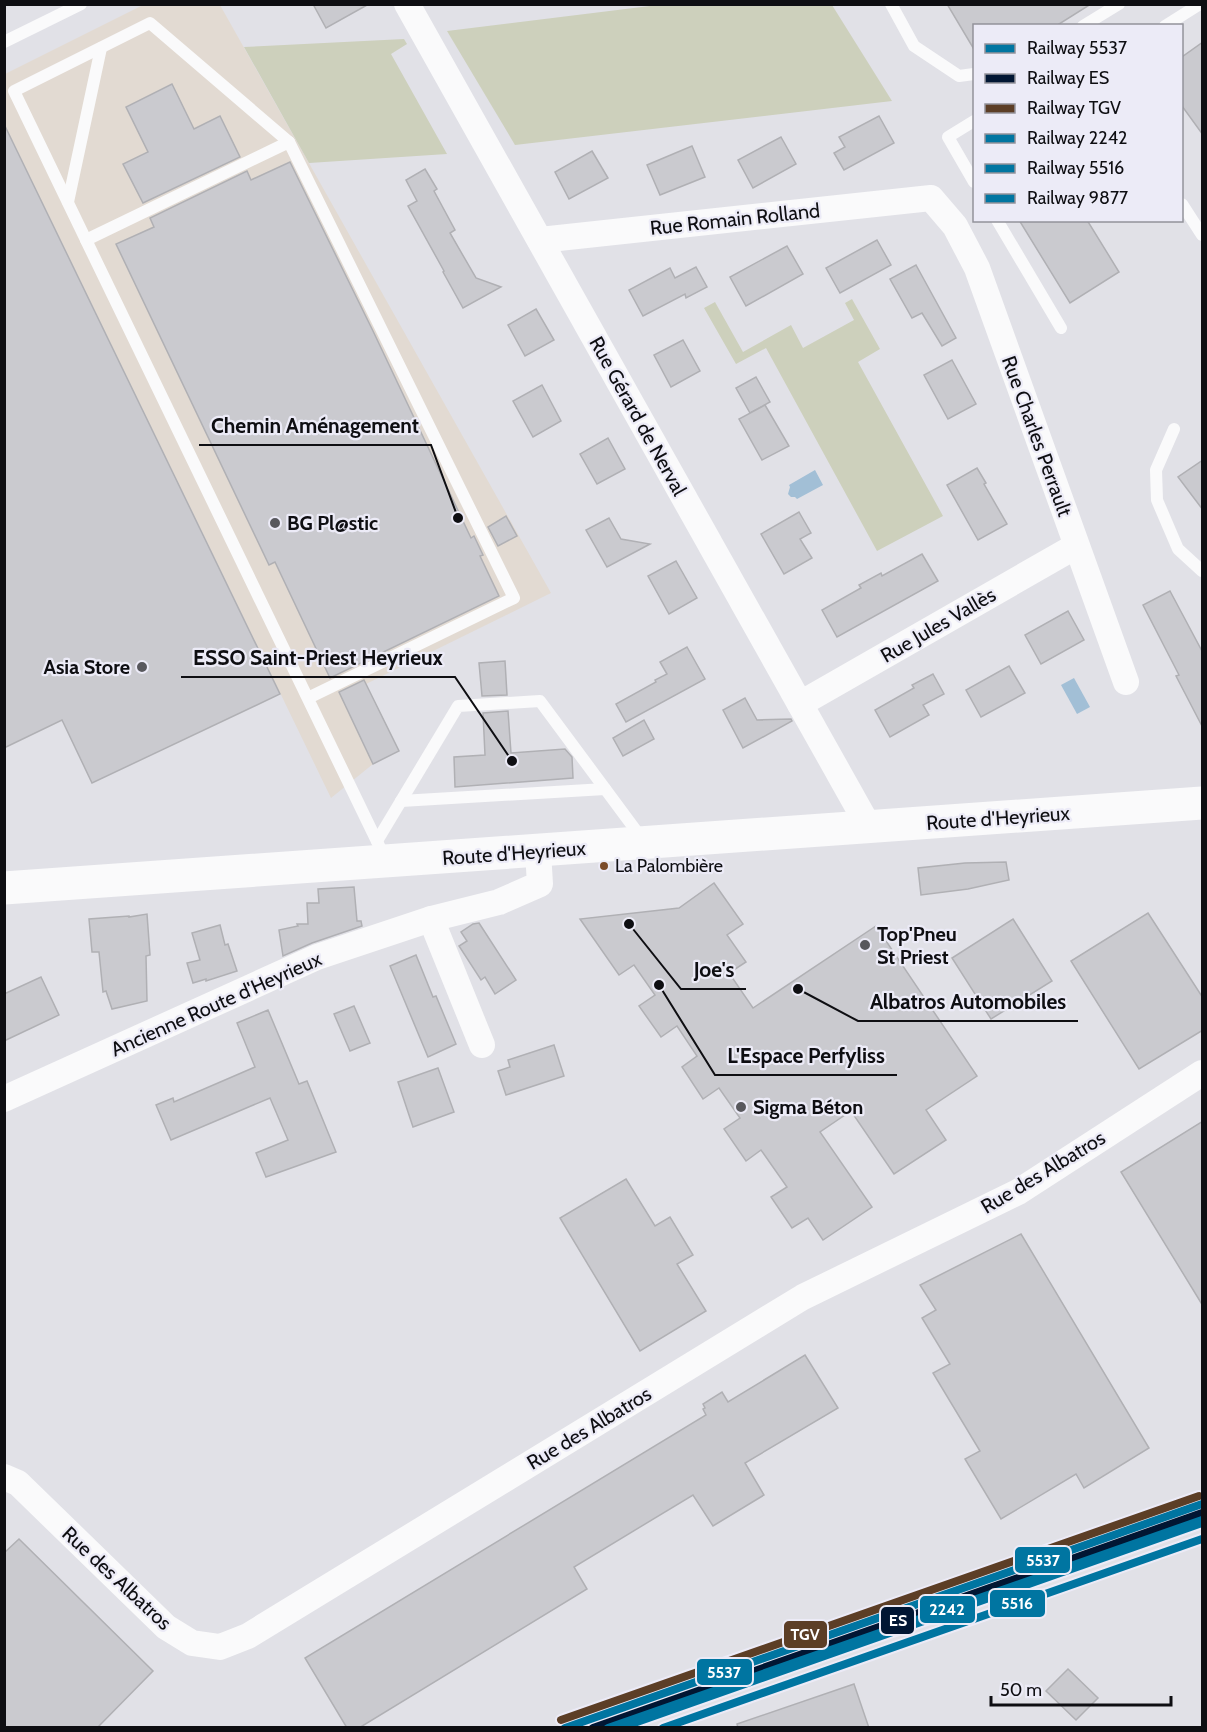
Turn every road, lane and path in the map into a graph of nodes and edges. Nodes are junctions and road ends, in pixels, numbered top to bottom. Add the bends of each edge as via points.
1 (81, 4) edge
2 (891, 4) edge
3 (1119, 4) edge
4 (1200, 4) edge
5 (411, 6) edge
6 (1086, 24) edge
7 (1168, 24) edge
8 (4, 42) edge
9 (101, 48) junction
10 (973, 74) edge
11 (973, 122) edge
12 (289, 142) junction
13 (973, 179) edge
14 (932, 198) joint
15 (68, 202) junction
16 (1183, 205) edge
17 (999, 222) edge
18 (1203, 235) edge
19 (86, 240) junction
20 (540, 240) junction
21 (1061, 328) dead end
22 (1174, 429) dead end
23 (1076, 546) junction
24 (1203, 571) edge
25 (1125, 682) dead end
26 (308, 698) junction
27 (800, 704) junction
28 (605, 789) junction
29 (401, 801) junction
30 (1203, 803) edge
31 (868, 827) junction
32 (646, 844) junction
33 (382, 851) junction
34 (538, 852) junction
35 (4, 888) edge
36 (431, 919) junction
37 (482, 1045) dead end
38 (1203, 1073) edge
39 (4, 1099) edge
40 (4, 1477) edge

1 - 8 lane
2 - 10 lane via 914,46 959,76
3 - 6 lane
4 - 7 lane
5 - 20 street, Rue Gérard de Nerval
9 - 12 lane via 150,23
9 - 15 lane
9 - 15 lane via 14,91
11 - 13 lane via 948,137
12 - 19 lane
12 - 26 lane via 514,598
14 - 20 street, Rue Romain Rolland
14 - 23 street, Rue Charles Perrault via 955,226 977,268
15 - 19 lane
16 - 18 lane
17 - 21 lane
19 - 26 lane
20 - 27 street, Rue Gérard de Nerval
22 - 24 lane via 1156,470 1157,500 1178,549
23 - 25 street, Rue Charles Perrault
23 - 27 street, Rue Jules Vallès
26 - 33 lane
27 - 31 street, Rue Gérard de Nerval
28 - 29 lane
28 - 29 lane via 540,701 458,706
28 - 32 lane
29 - 33 lane
30 - 31 main road, Route d'Heyrieux
31 - 32 main road, Route d'Heyrieux
32 - 34 main road, Route d'Heyrieux
33 - 34 main road, Route d'Heyrieux
33 - 35 main road, Route d'Heyrieux
34 - 36 street, Ancienne Route d'Heyrieux via 540,884 499,902
36 - 37 street
36 - 39 street, Ancienne Route d'Heyrieux via 318,957
38 - 40 street, Rue des Albatros via 1018,1192 803,1297 248,1636 220,1647 192,1643 166,1627 18,1483

